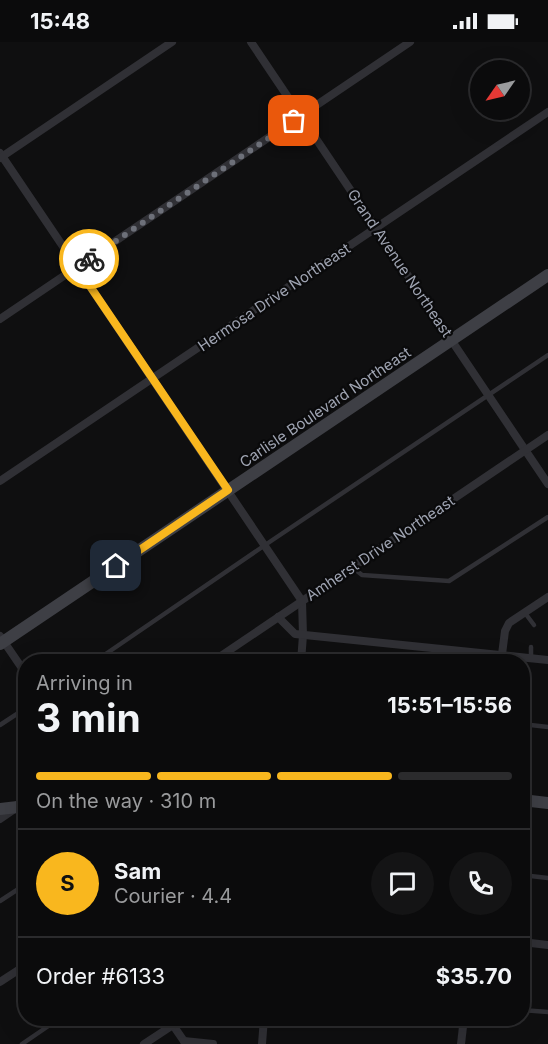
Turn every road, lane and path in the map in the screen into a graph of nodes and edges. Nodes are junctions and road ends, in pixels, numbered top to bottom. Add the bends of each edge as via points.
1 (172, 42) edge
2 (251, 42) edge
3 (410, 42) edge
4 (548, 112) edge
5 (301, 116) junction
6 (1, 156) edge
7 (376, 228) junction
8 (77, 267) junction
9 (548, 275) edge
10 (0, 319) edge
11 (452, 340) junction
12 (548, 356) edge
13 (152, 380) junction
14 (489, 395) junction
15 (548, 435) edge
16 (525, 451) junction
17 (0, 481) edge
18 (548, 484) edge
19 (228, 490) junction
20 (548, 517) edge
21 (265, 545) junction
22 (352, 567) junction
23 (548, 597) edge
24 (302, 601) junction
25 (525, 612) junction
26 (278, 617) junction
27 (534, 625) dead end
28 (303, 635) junction
29 (1, 640) edge
30 (531, 647) dead end
31 (106, 654) edge
32 (224, 654) edge
33 (302, 654) edge
34 (467, 654) edge
35 (502, 654) edge
36 (531, 658) joint
37 (548, 660) edge
38 (18, 663) edge
39 (18, 713) edge
40 (0, 725) edge
41 (530, 725) edge
42 (548, 727) edge
43 (530, 801) edge
44 (548, 803) edge
45 (18, 807) edge
46 (0, 809) edge
47 (18, 809) edge
48 (0, 819) edge
49 (530, 876) edge
50 (548, 878) edge
51 (18, 889) edge
52 (0, 901) edge
53 (530, 943) edge
54 (548, 945) edge
55 (18, 970) edge
56 (0, 982) edge
57 (530, 1011) edge
58 (548, 1012) edge
59 (48, 1026) edge
60 (166, 1026) edge
61 (174, 1026) edge
62 (263, 1026) edge
63 (463, 1026) edge
64 (185, 1043) edge
65 (22, 1044) edge
66 (144, 1044) edge
67 (213, 1044) edge
68 (262, 1044) edge
69 (461, 1044) edge

1 - 6 street
2 - 5 street, Grand Avenue Northeast
3 - 5 street
4 - 7 street, Hermosa Drive Northeast
5 - 7 street, Grand Avenue Northeast
5 - 8 street
6 - 8 street
7 - 11 street, Grand Avenue Northeast
7 - 13 street, Hermosa Drive Northeast
8 - 10 street
8 - 13 street
9 - 11 street, Carlisle Boulevard Northeast
11 - 14 street, Grand Avenue Northeast
11 - 19 street, Carlisle Boulevard Northeast
12 - 14 lane
13 - 17 street, Hermosa Drive Northeast
13 - 19 street
14 - 16 street, Grand Avenue Northeast
14 - 21 lane
15 - 16 street, Amherst Drive Northeast
16 - 18 street, Grand Avenue Northeast
16 - 22 street, Amherst Drive Northeast
19 - 21 street
19 - 29 street, Carlisle Boulevard Northeast
20 - 22 lane via 449,581 362,575
21 - 24 street
21 - 31 lane
22 - 24 street, Amherst Drive Northeast
23 - 25 street
24 - 26 street, Amherst Drive Northeast
24 - 28 street
25 - 27 lane
25 - 35 street via 509,623
26 - 28 street via 295,634
26 - 32 street, Amherst Drive Northeast
28 - 33 street
28 - 34 street
29 - 38 street
30 - 36 lane
36 - 37 street
39 - 40 lane
41 - 42 lane
43 - 44 street
45 - 46 street
47 - 48 street
49 - 50 lane
51 - 52 lane
53 - 54 street
55 - 56 street
57 - 58 lane
59 - 65 lane
60 - 66 street
61 - 64 street
62 - 68 street
63 - 69 street
64 - 67 street

